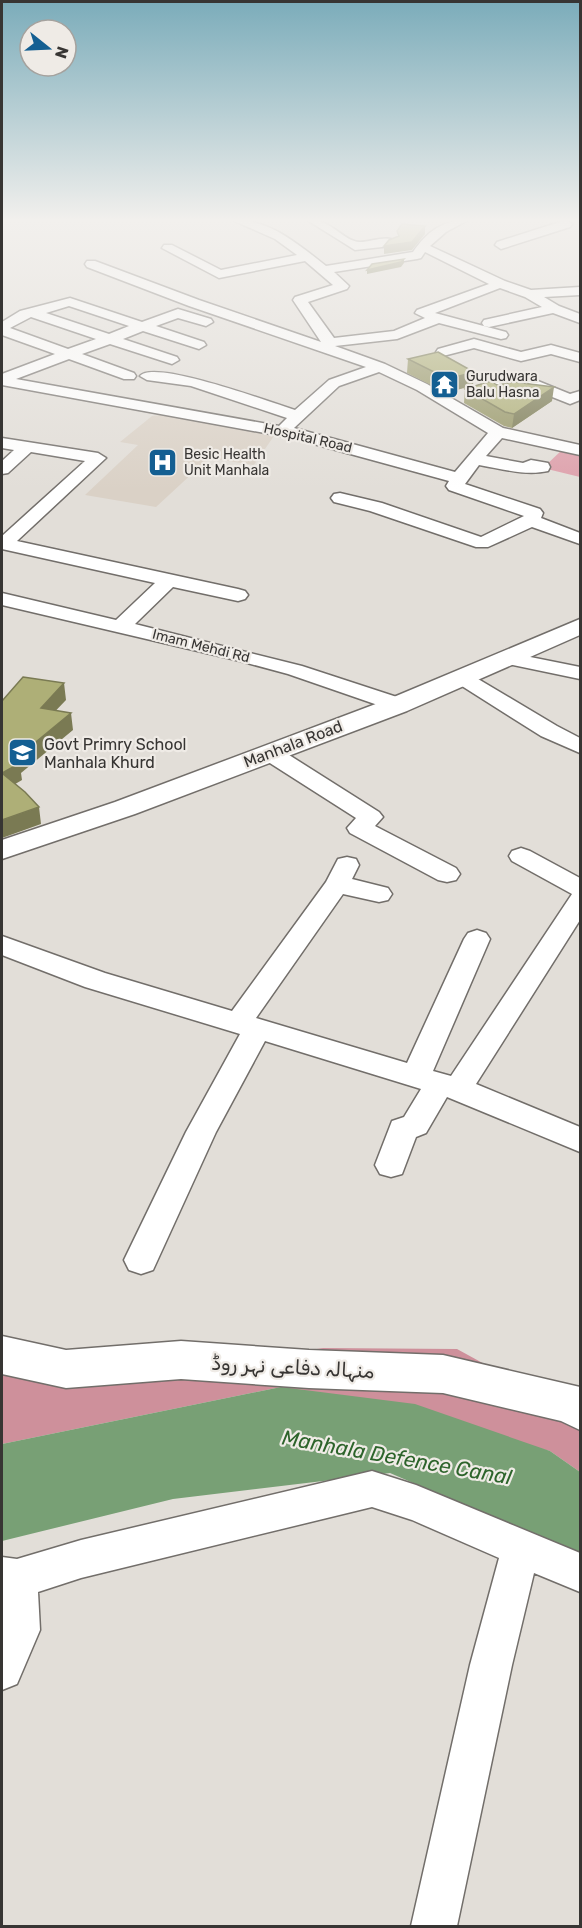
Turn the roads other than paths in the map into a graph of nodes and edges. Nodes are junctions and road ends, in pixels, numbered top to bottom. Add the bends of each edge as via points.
1 (39, 310) edge
2 (93, 310) edge
3 (215, 310) edge
4 (306, 310) edge
5 (430, 310) edge
6 (549, 310) edge
7 (557, 310) edge
8 (31, 312) junction
9 (438, 318) junction
10 (580, 319) edge
11 (248, 322) junction
12 (489, 323) dead end
13 (140, 326) junction
14 (2, 329) edge
15 (403, 336) dead end
16 (505, 336) dead end
17 (108, 338) junction
18 (199, 345) dead end
19 (328, 345) junction
20 (67, 354) junction
21 (580, 357) edge
22 (172, 360) dead end
23 (380, 367) junction
24 (129, 376) dead end
25 (147, 376) dead end
26 (2, 380) edge
27 (580, 395) edge
28 (446, 401) junction
29 (298, 416) junction
30 (558, 430) dead end
31 (282, 431) junction
32 (498, 432) junction
33 (544, 442) junction
34 (2, 443) edge
35 (27, 447) junction
36 (580, 450) edge
37 (476, 459) junction
38 (542, 467) dead end
39 (2, 469) edge
40 (459, 478) junction
41 (340, 498) dead end
42 (531, 521) junction
43 (580, 539) edge
44 (2, 544) edge
45 (170, 580) junction
46 (238, 595) dead end
47 (2, 599) edge
48 (121, 626) junction
49 (580, 626) edge
50 (505, 658) junction
51 (580, 673) edge
52 (461, 677) junction
53 (398, 705) junction
54 (580, 746) edge
55 (270, 753) junction
56 (3, 848) edge
57 (520, 856) dead end
58 (447, 874) dead end
59 (580, 888) edge
60 (379, 894) dead end
61 (580, 900) edge
62 (477, 939) dead end
63 (2, 945) edge
64 (248, 1026) junction
65 (438, 1083) junction
66 (580, 1140) edge
67 (391, 1165) dead end
68 (141, 1260) dead end
69 (2, 1355) edge
70 (580, 1410) edge
71 (521, 1548) junction
72 (580, 1573) edge
73 (9, 1578) edge
74 (2, 1669) edge
75 (434, 1926) edge

1 - 8 street
2 - 13 street
3 - 11 street
4 - 19 street
5 - 9 street via 422,313
6 - 12 street
7 - 10 street
8 - 14 street
8 - 17 street
9 - 16 street
9 - 19 street via 397,335
11 - 13 street via 204,322 178,313
11 - 19 street
13 - 17 street
13 - 18 street
14 - 20 street
15 - 21 street via 439,350 474,343 521,357 551,349
17 - 20 street
17 - 22 street
19 - 23 street
20 - 24 street
20 - 26 street
23 - 28 street
23 - 29 street via 334,383
25 - 29 street via 193,382
26 - 31 street, Hospital Road
27 - 28 street via 570,399 528,382
28 - 32 street
29 - 31 street
30 - 33 street
31 - 40 street, Hospital Road
32 - 33 street
32 - 37 street
33 - 36 street
34 - 35 street
35 - 39 street
35 - 44 street via 98,458
37 - 38 street via 527,469 531,465
37 - 40 street
40 - 42 street, Hospital Road via 455,486 534,513
41 - 42 street via 482,543
42 - 43 street, Hospital Road
44 - 45 street
45 - 46 street
45 - 48 street
47 - 48 street, Imam Mehdi Rd
48 - 53 street, Imam Mehdi Rd via 295,670
49 - 50 main road, Manhala Road
50 - 51 street
50 - 52 main road, Manhala Road
52 - 53 main road, Manhala Road
52 - 54 street
53 - 55 main road, Manhala Road
55 - 56 main road, Manhala Road via 125,808
55 - 58 street via 371,817 359,828
57 - 59 street
60 - 64 street via 342,875
61 - 65 street
62 - 65 street via 423,1057
63 - 64 street via 95,980
64 - 65 street
64 - 68 street
65 - 66 street
65 - 67 street via 415,1125 403,1128
69 - 70 main road, منہالہ دفاعی نہر روڈ via 66,1369 181,1360 443,1374 572,1404
71 - 72 street
71 - 73 street via 416,1503 372,1489
71 - 75 street
73 - 74 street via 20,1630

